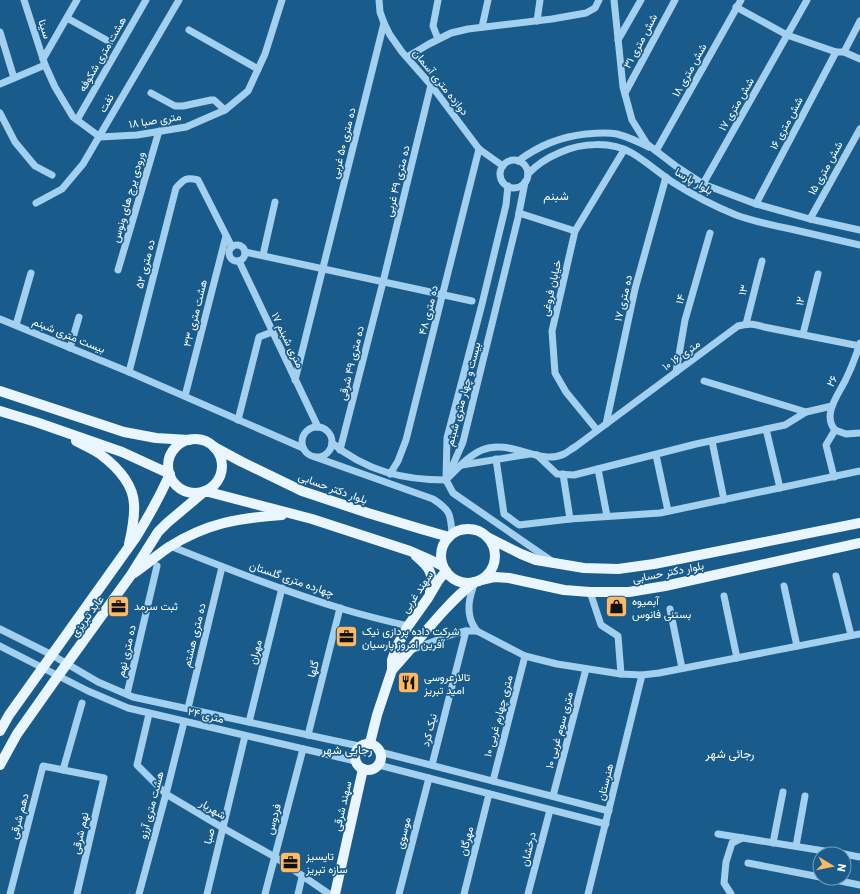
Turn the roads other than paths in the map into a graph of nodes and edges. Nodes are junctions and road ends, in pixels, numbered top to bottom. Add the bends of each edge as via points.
1 (24, 0) edge
2 (77, 0) edge
3 (146, 0) edge
4 (179, 0) edge
5 (282, 0) edge
6 (379, 0) edge
7 (438, 0) edge
8 (488, 0) edge
9 (540, 0) edge
10 (600, 0) edge
11 (614, 0) edge
12 (641, 0) edge
13 (675, 0) edge
14 (740, 0) edge
15 (807, 0) edge
16 (736, 7) junction
17 (67, 18) junction
18 (537, 21) junction
19 (860, 22) edge
20 (384, 24) junction
21 (482, 27) junction
22 (189, 30) dead end
23 (0, 32) edge
24 (787, 35) junction
25 (438, 39) junction
26 (618, 40) junction
27 (110, 42) dead end
28 (840, 52) junction
29 (407, 57) junction
30 (860, 59) edge
31 (44, 62) junction
32 (258, 69) junction
33 (14, 78) junction
34 (0, 84) edge
35 (431, 85) junction
36 (151, 93) dead end
37 (625, 93) junction
38 (225, 110) junction
39 (0, 113) edge
40 (77, 120) junction
41 (860, 129) edge
42 (159, 131) junction
43 (100, 137) junction
44 (479, 149) junction
45 (624, 150) junction
46 (656, 151) junction
47 (518, 161) junction
48 (503, 166) junction
49 (528, 174) junction
50 (52, 175) dead end
51 (666, 178) junction
52 (525, 182) junction
53 (703, 184) junction
54 (508, 186) junction
55 (275, 202) dead end
56 (36, 203) dead end
57 (756, 204) junction
58 (519, 213) junction
59 (810, 219) junction
60 (860, 230) edge
61 (575, 231) junction
62 (710, 233) dead end
63 (226, 236) junction
64 (860, 245) edge
65 (232, 247) junction
66 (246, 252) junction
67 (263, 255) junction
68 (239, 261) junction
69 (762, 261) dead end
70 (323, 268) junction
71 (118, 270) dead end
72 (31, 273) dead end
73 (818, 274) dead end
74 (384, 282) junction
75 (443, 295) junction
76 (472, 301) dead end
77 (79, 317) dead end
78 (0, 319) edge
79 (746, 324) junction
80 (16, 325) junction
81 (272, 332) junction
82 (803, 334) junction
83 (860, 345) edge
84 (70, 348) junction
85 (129, 372) junction
86 (676, 372) junction
87 (295, 380) junction
88 (704, 381) dead end
89 (0, 391) edge
90 (185, 396) junction
91 (832, 406) junction
92 (0, 412) edge
93 (806, 412) junction
94 (238, 420) junction
95 (606, 424) junction
96 (318, 427) junction
97 (766, 429) junction
98 (597, 430) junction
99 (836, 430) junction
100 (61, 431) junction
101 (860, 434) edge
102 (189, 440) junction
103 (712, 441) junction
104 (332, 443) junction
105 (214, 447) junction
106 (303, 448) junction
107 (340, 450) junction
108 (534, 455) junction
109 (656, 455) junction
110 (316, 457) junction
111 (496, 460) junction
112 (462, 465) junction
113 (598, 469) junction
114 (860, 471) edge
115 (170, 474) junction
116 (390, 474) junction
117 (563, 474) junction
118 (834, 476) junction
119 (446, 480) junction
120 (780, 488) junction
121 (205, 491) junction
122 (724, 500) junction
123 (668, 511) junction
124 (290, 514) junction
125 (608, 516) junction
126 (570, 519) junction
127 (860, 523) edge
128 (450, 536) junction
129 (489, 538) junction
130 (860, 543) edge
131 (170, 546) junction
132 (128, 548) junction
133 (410, 551) junction
134 (556, 564) junction
135 (156, 566) dead end
136 (222, 567) junction
137 (445, 569) junction
138 (131, 575) junction
139 (836, 576) dead end
140 (476, 581) junction
141 (784, 586) dead end
142 (282, 588) junction
143 (590, 592) junction
144 (724, 596) dead end
145 (428, 598) junction
146 (340, 608) junction
147 (670, 608) dead end
148 (408, 626) junction
149 (0, 629) edge
150 (466, 631) junction
151 (477, 632) junction
152 (860, 634) edge
153 (851, 635) junction
154 (0, 646) edge
155 (797, 646) junction
156 (408, 652) junction
157 (52, 655) junction
158 (526, 656) junction
159 (737, 658) junction
160 (67, 664) junction
161 (42, 668) junction
162 (586, 668) junction
163 (682, 668) junction
164 (392, 670) junction
165 (620, 674) junction
166 (642, 675) junction
167 (58, 676) junction
168 (127, 694) junction
169 (144, 699) junction
170 (82, 703) dead end
171 (188, 708) junction
172 (141, 712) junction
173 (149, 714) junction
174 (184, 722) junction
175 (249, 722) junction
176 (0, 731) edge
177 (308, 735) junction
178 (245, 736) junction
179 (370, 743) junction
180 (359, 746) junction
181 (303, 749) junction
182 (380, 752) junction
183 (355, 761) junction
184 (0, 765) edge
185 (379, 765) junction
186 (432, 765) junction
187 (363, 769) junction
188 (63, 770) junction
189 (428, 778) junction
190 (493, 781) junction
191 (783, 792) dead end
192 (166, 794) junction
193 (489, 794) junction
194 (553, 796) junction
195 (805, 796) dead end
196 (550, 810) junction
197 (609, 811) junction
198 (606, 824) junction
199 (222, 828) junction
200 (718, 834) dead end
201 (742, 838) junction
202 (772, 843) junction
203 (796, 846) junction
204 (812, 849) edge
205 (275, 857) junction
206 (748, 862) dead end
207 (812, 875) edge
208 (302, 876) junction
209 (10, 894) edge
210 (77, 894) edge
211 (139, 894) edge
212 (207, 894) edge
213 (265, 894) edge
214 (298, 894) edge
215 (329, 894) edge
216 (335, 894) edge
217 (399, 894) edge
218 (464, 894) edge
219 (528, 894) edge
220 (588, 894) edge
221 (731, 894) edge

1 - 31 street, سینا
2 - 17 street
3 - 40 street, هشت متری شکوفه
4 - 43 street, نفت
5 - 32 street, متری صبا ۱۸
6 - 20 street, دوازده متری آسمان
7 - 25 street via 433,26
8 - 21 street
9 - 18 street
10 - 18 street via 586,13
11 - 26 street
12 - 26 street
13 - 37 street, شش متری ۳۱
14 - 16 street, شش متری ۱۸
15 - 24 street, شش متری ۱۷
16 - 24 street
16 - 46 street, شش متری ۱۸
17 - 27 street
17 - 31 street
18 - 21 street
19 - 28 street, شش متری ۱۶
20 - 29 street, دوازده متری آسمان
20 - 70 street, ده متری ۵۰ غربی
21 - 25 street via 451,33
22 - 32 street
23 - 33 street
24 - 28 street
24 - 53 street, شش متری ۱۷
25 - 29 street
26 - 37 street
28 - 30 street
28 - 57 street, شش متری ۱۶
29 - 35 street, دوازده متری آسمان
31 - 33 street
31 - 40 street via 55,87
32 - 38 street, متری صبا ۱۸ via 248,91
33 - 34 street
35 - 44 street, دوازده متری آسمان
35 - 74 street, ده متری ۴۹ غربی
36 - 38 street via 175,106 214,100
37 - 46 street via 632,120 647,144
38 - 42 street, متری صبا ۱۸ via 186,127
39 - 50 street via 15,142 35,166
40 - 43 street
41 - 59 street, شش متری ۱۵
42 - 43 street, متری صبا ۱۸
42 - 71 street, ورودی یرج های ونوس
43 - 56 street, نفت via 83,164 62,189
44 - 48 street, دوازده متری آسمان
44 - 75 street, ده متری ۴۸
45 - 49 street, بلوار پارسا via 602,145 567,149 534,167
45 - 51 street, بلوار پارسا via 654,167
45 - 61 street, خیابان فروغی
46 - 47 street via 640,142 616,134 596,133 557,139
46 - 53 street, بلوار پارسا
47 - 48 street via 510,161
47 - 49 street via 525,165
48 - 54 street via 502,180
49 - 52 street
51 - 64 street, بلوار پارسا via 686,191 736,215
51 - 95 street, ده متری ۱۷ via 635,289
52 - 54 street via 518,188
52 - 58 street, بیست و چهار متری شبنم
53 - 57 street, بلوار پارسا
54 - 119 street, بیست و چهار متری شبنم via 506,205 484,296 447,438
55 - 67 street
57 - 59 street, بلوار پارسا
58 - 61 street
58 - 119 street, بیست و چهار متری شبنم via 463,442
59 - 60 street, بلوار پارسا
61 - 98 street, خیابان فروغی via 552,331 555,372 566,392
62 - 86 street, ۱۴ via 685,320
63 - 65 street
63 - 85 street, ده متری ۵۲ via 198,180 190,178 183,181 176,188
63 - 90 street, هشت متری ۳۳
65 - 66 street via 240,246
65 - 68 street via 230,257 234,261
66 - 67 street
66 - 68 street via 245,257
67 - 70 street
68 - 81 street, ۱۷ متری شبنم
69 - 79 street, ۱۳
70 - 74 street
70 - 87 street, ده متری ۵۰ غربی
72 - 80 street
73 - 82 street, ۱۲
74 - 75 street
74 - 107 street, ده متری ۴۹ شرقی
75 - 76 street
75 - 116 street, ده متری ۴۸ via 406,440
77 - 84 street
78 - 80 street, بیست متری شبنم
79 - 82 street
79 - 86 street, ۱۰ متری ۱۶ via 738,326
80 - 84 street, بیست متری شبنم
81 - 87 street, ۱۷ متری شبنم
81 - 94 street via 259,337
82 - 83 street
83 - 91 street, ۲۶
84 - 85 street, بیست متری شبنم
85 - 90 street, بیست متری شبنم
86 - 95 street, ۱۰ متری ۱۶
87 - 96 street, ۱۷ متری شبنم
88 - 93 street
89 - 102 main road via 124,432 156,438
90 - 94 street, بیست متری شبنم
91 - 93 street
91 - 99 street, ۲۶ via 830,419
92 - 100 main road
93 - 97 street via 785,425
94 - 106 street, بیست متری شبنم
95 - 98 street, ۱۰ متری ۱۶
96 - 104 street via 328,432
96 - 106 street via 305,433
97 - 103 street
97 - 120 street
98 - 108 street, ۱۰ متری ۱۶ via 563,454 551,457
99 - 101 street via 846,434
99 - 118 street via 826,445
100 - 115 main road via 122,452
100 - 132 main road via 100,454 126,479 134,502
102 - 105 main road via 202,440
102 - 115 main road via 174,449 168,466
103 - 109 street
103 - 122 street
104 - 107 street
104 - 110 street via 328,452
105 - 121 main road via 222,463 221,472 218,480
105 - 128 main road, بلوار دکتر حسابی via 302,491
106 - 110 street via 308,454
107 - 116 street via 366,465
108 - 111 street
108 - 112 street via 514,448 493,447 474,455
108 - 117 street via 557,474
109 - 113 street
109 - 123 street
110 - 128 street via 433,499 449,512
111 - 112 street
111 - 126 street via 504,514 519,525
112 - 119 street
113 - 117 street via 574,475
113 - 125 street
114 - 118 street
115 - 121 main road via 174,482 188,492
115 - 132 main road, عابد تبریزی via 149,516
116 - 119 street via 426,480
117 - 126 street
118 - 120 street
119 - 134 street via 453,493
120 - 122 street
121 - 124 main road
121 - 138 main road, عابد تبریزی via 158,532
122 - 123 street
123 - 125 street
124 - 131 main road via 219,524 189,535
124 - 133 main road
125 - 126 street
127 - 134 main road, بلوار دکتر حسابی via 618,569
128 - 129 main road via 459,530 467,529 479,531
128 - 137 main road via 442,551
129 - 134 main road, بلوار دکتر حسابی via 536,560
129 - 140 main road via 495,554 494,562 486,576
130 - 143 main road, بلوار دکتر حسابی via 665,586 629,592
131 - 136 street, چهارده متری گلستان
131 - 138 main road
132 - 157 main road, عابد تبریزی
133 - 137 main road
133 - 145 main road via 431,572 432,582
135 - 168 street, ده متری نهم
136 - 142 street, چهارده متری گلستان
136 - 171 street, ده متری هشتم
137 - 140 main road via 458,581
137 - 145 main road, سهند غربی
138 - 160 main road, عابد تبریزی
139 - 153 street
140 - 143 main road, بلوار دکتر حسابی via 495,577 509,578 564,590
140 - 151 street via 469,605 470,617
140 - 156 main road, سهند غربی via 437,618
141 - 155 street
142 - 146 street, چهارده متری گلستان
142 - 175 street, مهران
143 - 165 street via 601,625 618,636
144 - 159 street
145 - 148 main road, سهند غربی
146 - 148 street, چهارده متری گلستان
146 - 177 street, گلها
147 - 163 street
148 - 164 main road, سهند غربی via 397,646 392,660
149 - 157 street
150 - 151 street
150 - 156 street
150 - 186 street, نیک کرد
151 - 158 street
152 - 153 street
153 - 155 street
154 - 161 street
155 - 159 street
156 - 164 main road, سهند غربی
157 - 160 street, ۲۴ متری
157 - 161 main road, عابد تبریزی
158 - 162 street
158 - 190 street, ۱۰ متری چهارم غربی
159 - 163 street
160 - 167 main road, عابد تبریزی
160 - 168 street, ۲۴ متری via 98,682
161 - 167 street, ۲۴ متری
161 - 176 main road, عابد تبریزی
162 - 165 street
162 - 194 street, ۱۰ متری سوم غربی
163 - 166 street
164 - 179 main road, سهند غربی
165 - 166 street
166 - 197 street, هنرستان
167 - 172 street, ۲۴ متری
167 - 184 main road, عابد تبریزی
168 - 169 street, ۲۴ متری
169 - 171 street, ۲۴ متری
169 - 172 street
170 - 188 street
171 - 175 street, ۲۴ متری
172 - 173 street, ۲۴ متری
173 - 174 street, ۲۴ متری
173 - 192 street, شهریار via 137,765
174 - 178 street, ۲۴ متری
174 - 192 street, هشت متری آرزو
175 - 177 street, ۲۴ متری
177 - 180 street, ۲۴ متری
178 - 181 street, ۲۴ متری
178 - 199 street, صبا
179 - 180 main road
179 - 182 main road
180 - 183 main road via 354,756
181 - 183 street, ۲۴ متری
181 - 205 street, فردوس
182 - 185 main road
182 - 186 street
183 - 187 main road
185 - 187 main road via 371,770
185 - 189 street
186 - 190 street
187 - 216 main road, سهند شرقی
188 - 209 street, دهم شرقی via 43,766
188 - 210 street, نهم شرقی via 104,778
189 - 193 street
189 - 217 street, موسوی
190 - 194 street
191 - 202 street
192 - 199 street, شهریار
192 - 211 street, هشت متری آرزو
193 - 196 street
193 - 218 street, مهرگان
194 - 197 street
195 - 203 street
196 - 198 street
196 - 219 street, درخشان
197 - 198 street, هنرستان
198 - 220 street, هنرستان
199 - 205 street, شهریار
199 - 212 street, صبا
200 - 201 street
201 - 202 street
201 - 221 street via 732,843 726,862 724,882
202 - 203 street
203 - 204 street
205 - 208 street, شهریار
205 - 213 street, فردوس
206 - 207 street
208 - 214 street
208 - 215 street, شهریار

